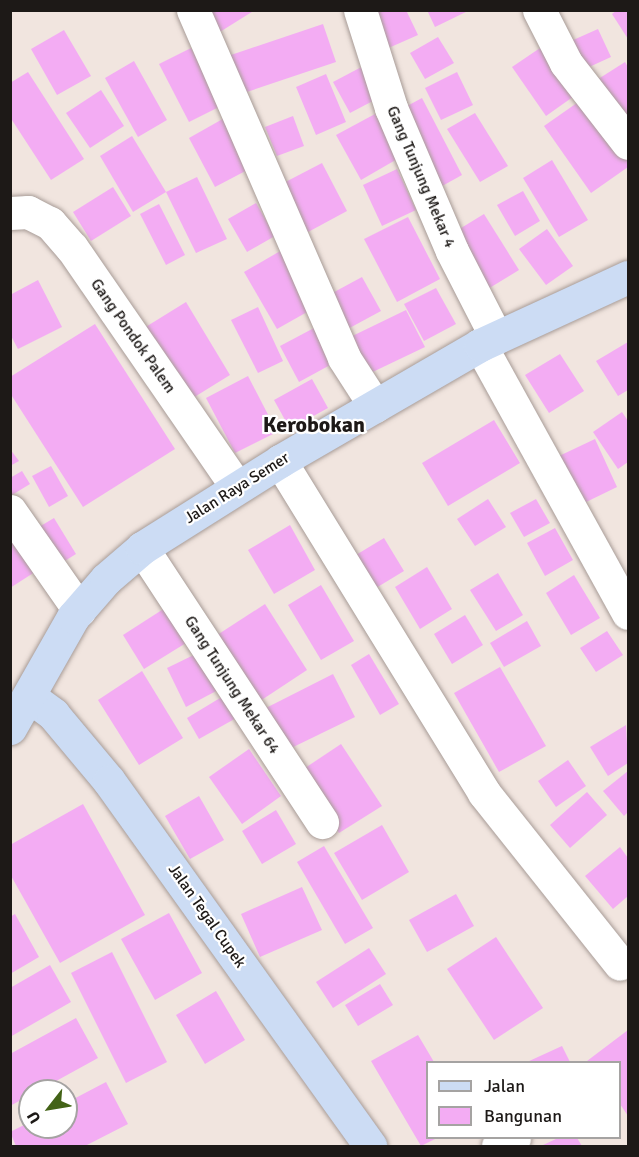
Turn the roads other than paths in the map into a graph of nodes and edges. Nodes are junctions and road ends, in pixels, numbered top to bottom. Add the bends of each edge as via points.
1 (193, 10) edge
2 (360, 10) edge
3 (539, 10) edge
4 (628, 143) edge
5 (10, 213) edge
6 (628, 277) edge
7 (488, 341) junction
8 (375, 406) junction
9 (280, 461) junction
10 (237, 487) junction
11 (10, 512) edge
12 (142, 548) junction
13 (80, 610) junction
14 (628, 613) edge
15 (17, 712) edge
16 (322, 822) dead end
17 (620, 964) dead end
18 (370, 1146) edge

1 - 8 street via 344,358
2 - 7 street, Gang Tunjung Mekar 4 via 391,108
3 - 4 street via 566,63
5 - 10 street, Gang Pondok Palem via 28,212 50,223 72,248
6 - 7 street, Jalan Raya Semer
7 - 8 street, Jalan Raya Semer
7 - 14 street, Gang Tunjung Mekar 4
8 - 9 street, Jalan Raya Semer
9 - 10 street, Jalan Raya Semer
9 - 17 street via 484,793
10 - 12 street, Jalan Raya Semer
11 - 13 street
12 - 13 street, Jalan Raya Semer via 106,579
12 - 16 street, Gang Tunjung Mekar 64
13 - 15 street, Jalan Raya Semer
15 - 18 street, Jalan Tegal Cupek via 53,714 109,781

